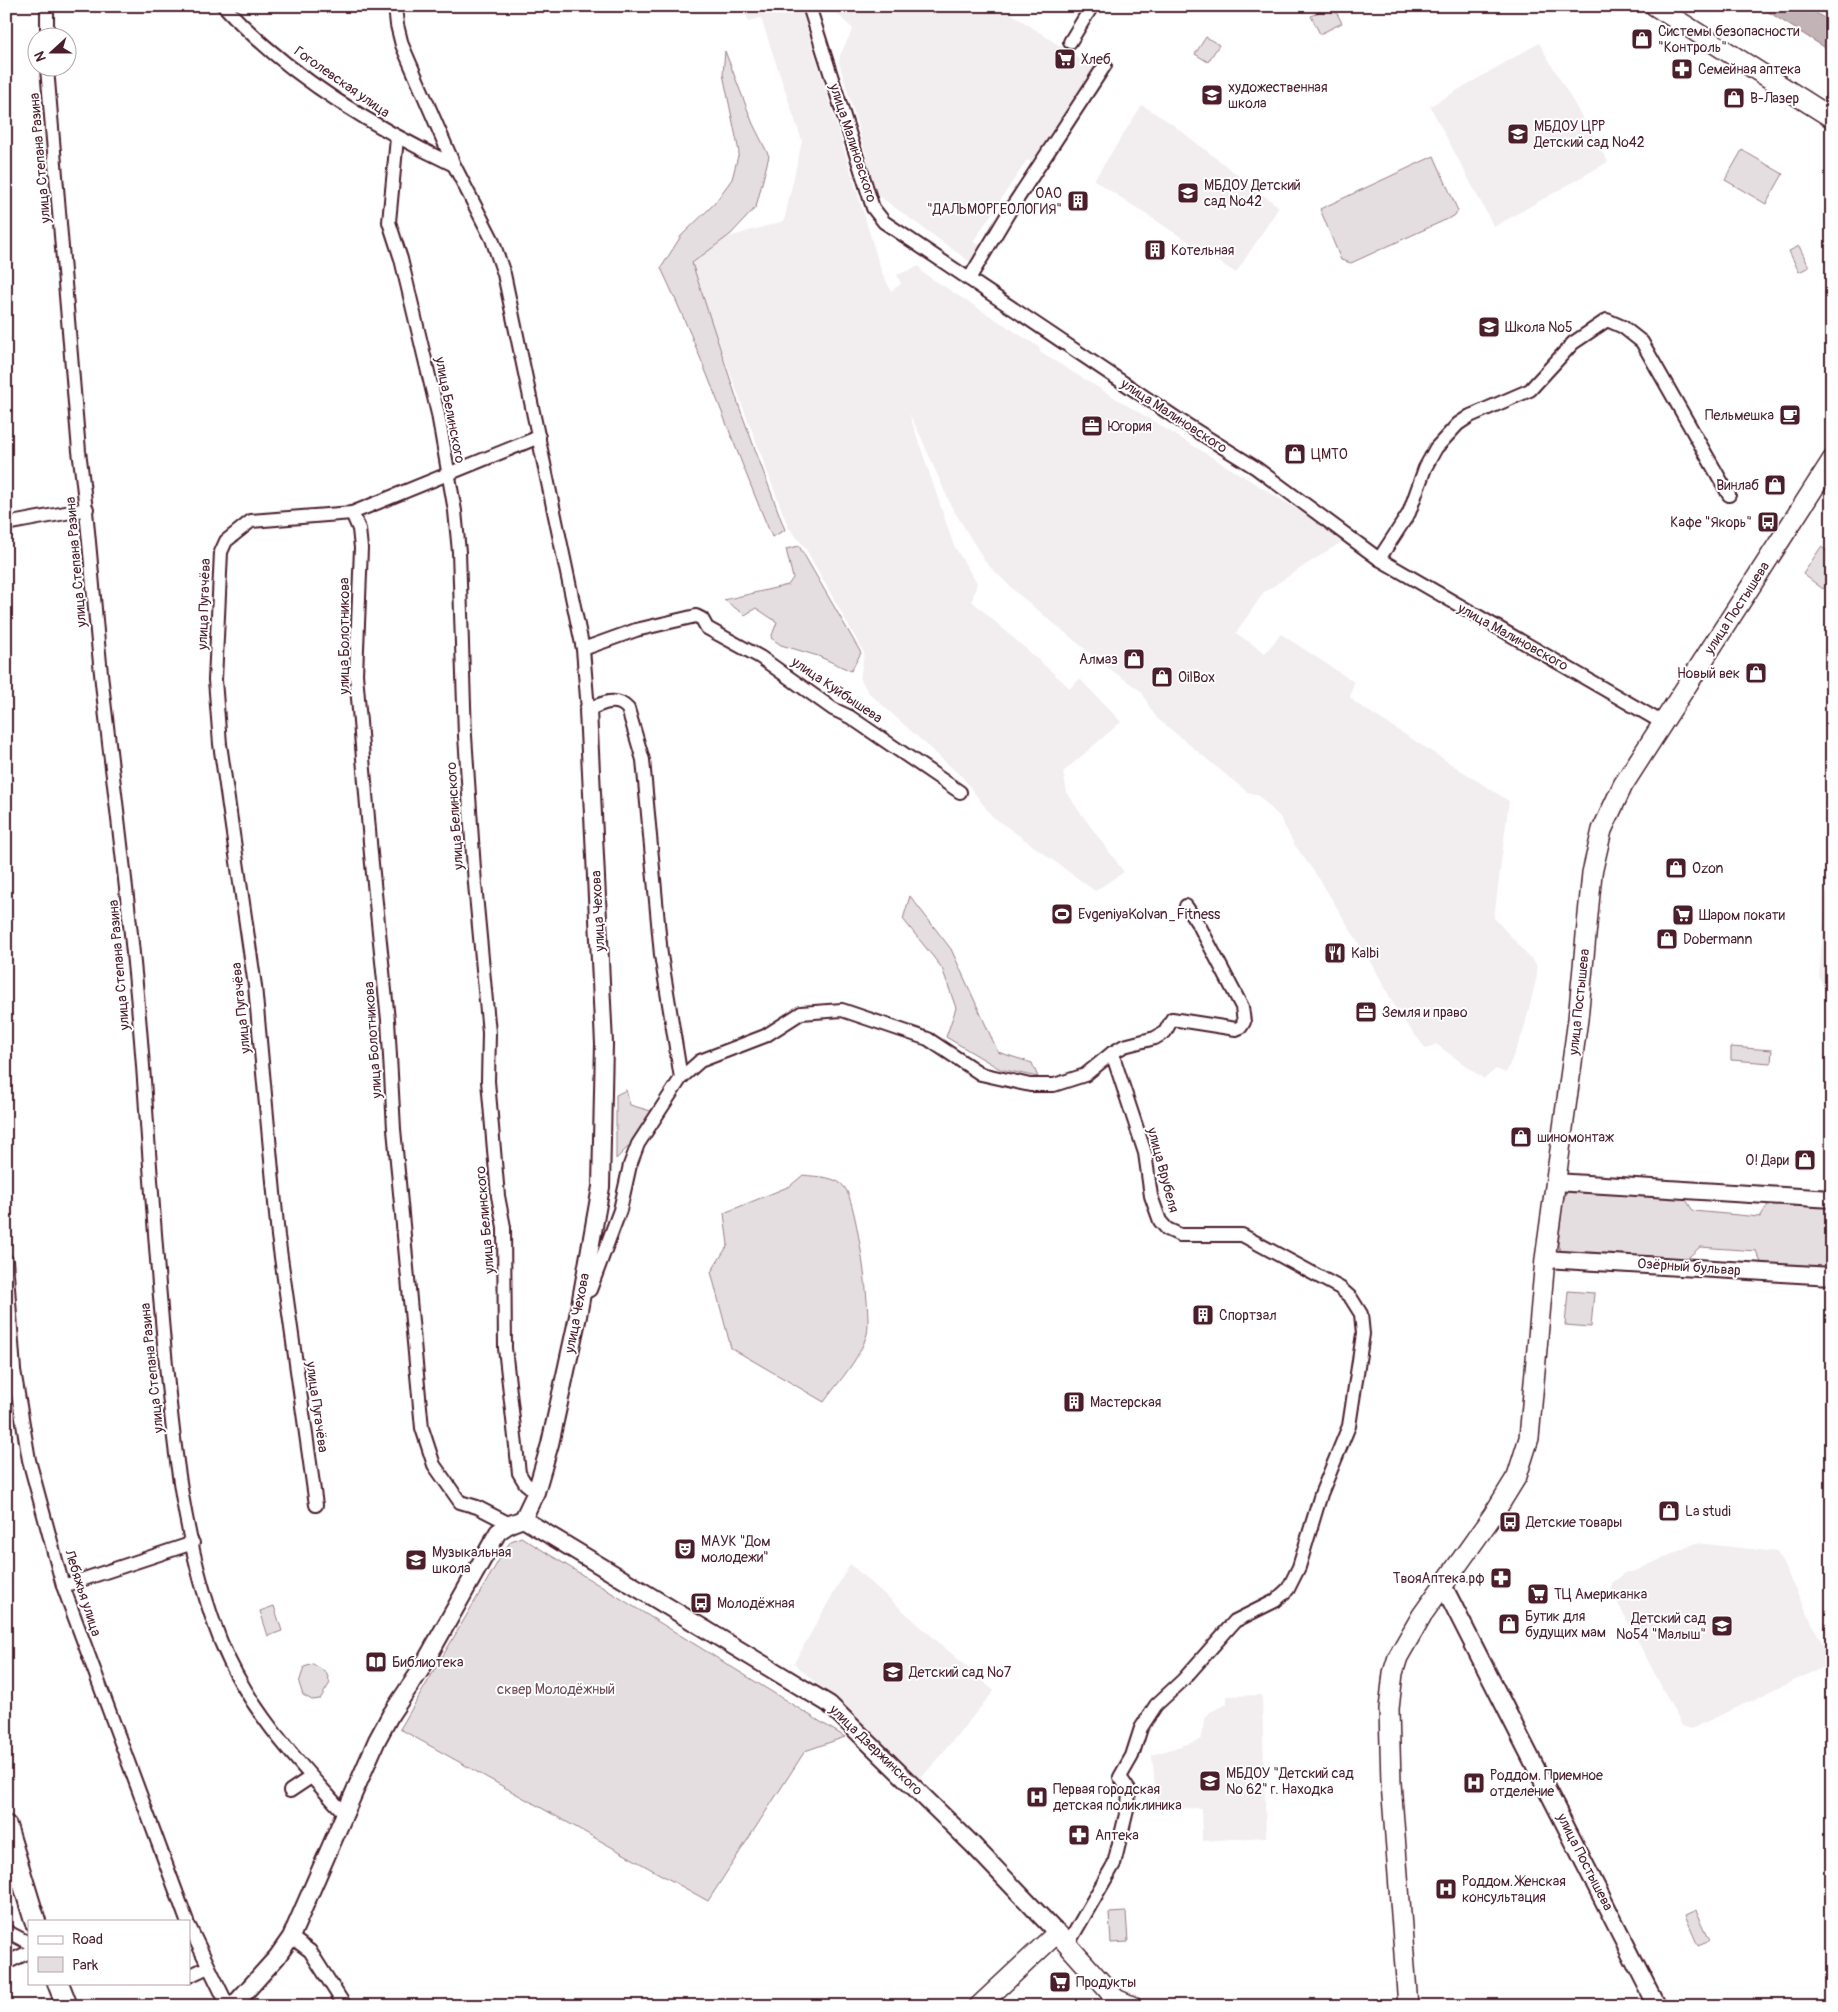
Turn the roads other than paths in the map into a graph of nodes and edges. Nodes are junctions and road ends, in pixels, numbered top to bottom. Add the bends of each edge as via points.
1 (47, 6) edge
2 (224, 6) edge
3 (396, 6) edge
4 (809, 6) edge
5 (1092, 6) edge
6 (1655, 6) edge
7 (47, 28) edge
8 (1070, 42) dead end
9 (1105, 65) dead end
10 (48, 78) edge
11 (1832, 118) edge
12 (397, 138) junction
13 (454, 165) junction
14 (969, 279) junction
15 (540, 437) junction
16 (1832, 460) edge
17 (447, 475) junction
18 (1729, 495) dead end
19 (87, 509) junction
20 (352, 514) junction
21 (6, 524) edge
22 (1379, 559) junction
23 (583, 649) junction
24 (588, 710) junction
25 (1663, 723) junction
26 (960, 792) dead end
27 (1186, 906) dead end
28 (1112, 1053) junction
29 (681, 1078) junction
30 (1555, 1182) junction
31 (1832, 1198) edge
32 (1546, 1258) junction
33 (6, 1260) edge
34 (1832, 1276) edge
35 (582, 1294) junction
36 (536, 1492) junction
37 (316, 1505) dead end
38 (516, 1522) junction
39 (193, 1544) junction
40 (1444, 1585) junction
41 (63, 1586) junction
42 (311, 1777) junction
43 (290, 1791) dead end
44 (345, 1814) junction
45 (6, 1826) edge
46 (6, 1872) edge
47 (30, 1920) edge
48 (35, 1920) edge
49 (187, 1920) edge
50 (190, 1928) edge
51 (6, 1931) edge
52 (291, 1937) junction
53 (1062, 1938) junction
54 (28, 1942) edge
55 (28, 1952) edge
56 (6, 1963) edge
57 (208, 1967) junction
58 (190, 1976) edge
59 (58, 1984) edge
60 (1120, 2003) edge
61 (67, 2006) edge
62 (228, 2006) edge
63 (233, 2006) edge
64 (345, 2006) edge
65 (979, 2006) edge
66 (1408, 2006) edge
67 (1656, 2006) edge

1 - 7 street
2 - 12 street, Гоголевская улица via 241,25 296,70
3 - 13 street via 402,45
4 - 14 street, улица Малиновского via 873,208 884,222
5 - 8 street
6 - 11 main road
9 - 14 street
10 - 19 street, улица Степана Разина via 79,451
12 - 13 street, Гоголевская улица
12 - 17 street, улица Белинского via 388,222 402,259
13 - 15 street via 492,239 504,274
14 - 22 street, улица Малиновского via 1256,468
15 - 17 street
15 - 23 street
16 - 25 main road, улица Постышева
17 - 20 street
17 - 36 street, улица Белинского via 459,552 465,736 490,1033 488,1081 498,1196 504,1227 505,1348 519,1473
18 - 22 street via 1642,342 1623,327 1607,320 1573,343 1530,390 1458,424 1436,448 1408,513
19 - 21 street
19 - 39 street, улица Степана Разина via 103,687 136,969 168,1382 177,1465
20 - 37 street, улица Пугачёва via 251,521 226,541 220,552 215,680 220,744 255,986 278,1236
20 - 38 street, улица Болотникова via 359,529 361,548 357,682 422,1428 434,1465 460,1502
22 - 25 street, улица Малиновского
23 - 24 street
23 - 26 street, улица Куйбышева via 636,630 696,616 707,628 760,657
24 - 29 street via 615,701 622,703 628,709 643,760 661,955
24 - 35 street, улица Чехова via 604,1034 604,1096 601,1186
25 - 30 main road, улица Постышева via 1619,792 1596,850 1578,1019
27 - 28 street via 1200,926 1242,1007 1244,1022 1236,1029 1172,1019 1165,1032 1155,1038 1124,1046
28 - 29 street via 1085,1075 1054,1085 1030,1085 981,1074 928,1040 842,1010 801,1012 765,1036 700,1061
28 - 53 street, улица Врубеля via 1145,1153 1151,1196 1160,1221 1167,1229 1180,1235 1242,1235 1340,1288 1352,1298 1361,1314 1363,1334 1348,1426 1288,1589 1276,1601 1235,1621 1183,1680 1156,1705 1120,1777 1129,1790 1128,1806 1114,1864
29 - 35 street via 638,1144 608,1243 590,1290
30 - 31 street
30 - 32 main road, улица Постышева
32 - 34 street, Озёрный бульвар
32 - 40 main road, улица Постышева via 1533,1410 1524,1458 1493,1515
33 - 41 street, Лебяжья улица via 14,1370 29,1460
35 - 36 street, улица Чехова via 550,1444
36 - 38 street, улица Чехова
38 - 44 street, улица Чехова via 498,1532 420,1671 391,1714
38 - 53 street, улица Дзержинского via 829,1704 973,1845
39 - 41 street
39 - 42 street, улица Степана Разина via 208,1605 222,1644 247,1694 284,1747
40 - 66 main road, улица Постышева via 1404,1644 1393,1673 1391,1689 1395,1861
40 - 67 street, улица Постышева
41 - 49 street, Лебяжья улица
42 - 43 street
42 - 44 street, улица Степана Разина
44 - 52 street, улица Чехова
45 - 48 main road
46 - 47 main road
50 - 57 street
51 - 54 street
52 - 63 street, улица Чехова via 278,1957
52 - 64 street via 310,1951
53 - 60 main road, улица Дзержинского
53 - 65 main road
55 - 56 street
57 - 58 street
57 - 62 street
59 - 61 main road

